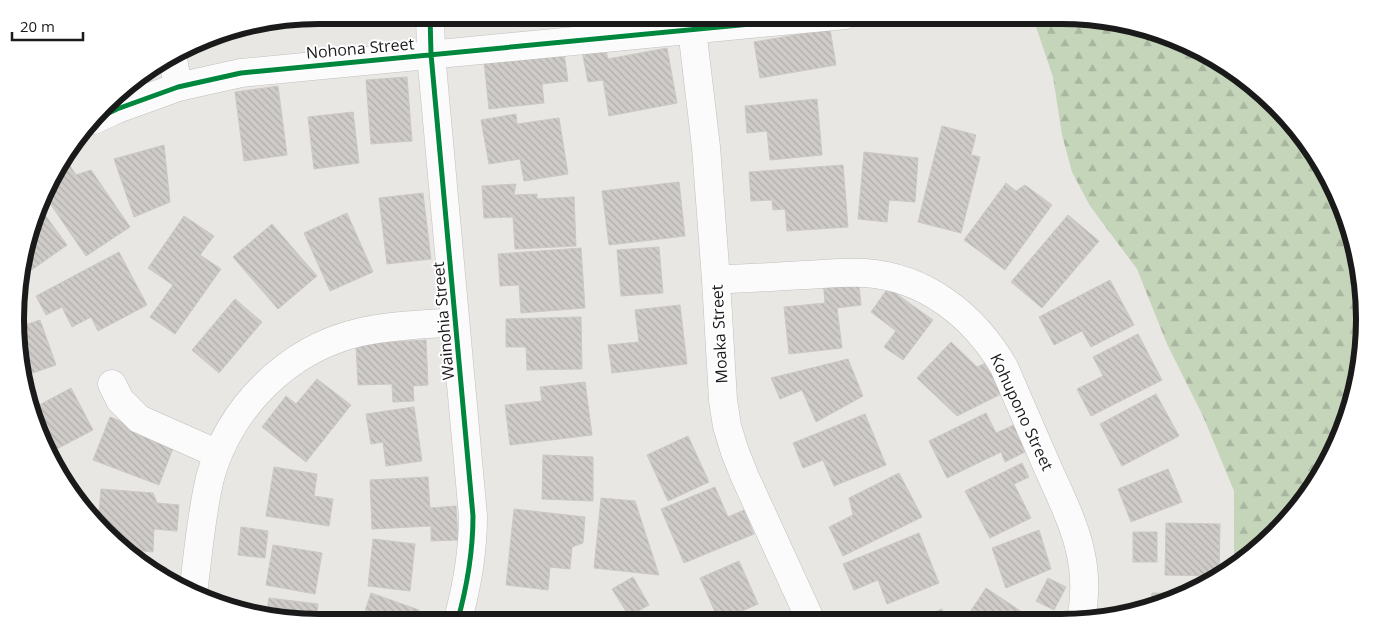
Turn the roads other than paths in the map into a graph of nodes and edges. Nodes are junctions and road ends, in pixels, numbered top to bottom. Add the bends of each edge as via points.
1 (430, 24) edge
2 (747, 24) edge
3 (692, 29) junction
4 (431, 54) junction
5 (173, 62) edge
6 (178, 87) junction
7 (106, 114) edge
8 (716, 280) junction
9 (455, 322) junction
10 (112, 384) dead end
11 (218, 454) junction
12 (194, 587) edge
13 (459, 614) edge
14 (808, 614) edge
15 (1083, 614) edge

1 - 4 street, Wainohia Street
2 - 3 street, Nohona Street
3 - 4 street, Nohona Street
3 - 8 street, Moaka Street via 706,148
4 - 6 street, Nohona Street via 241,73
4 - 9 street, Wainohia Street
5 - 6 street
6 - 7 street, Nohona Street
8 - 14 street, Moaka Street via 727,426 745,477
8 - 15 street, Kohupono Street via 847,273 885,276 931,292 970,320 1004,367 1075,530 1084,566
9 - 11 street via 371,330 312,350 291,363 256,394 228,433
9 - 13 street, Wainohia Street via 473,516 466,593
10 - 11 street via 120,400 139,419
11 - 12 street via 206,500

